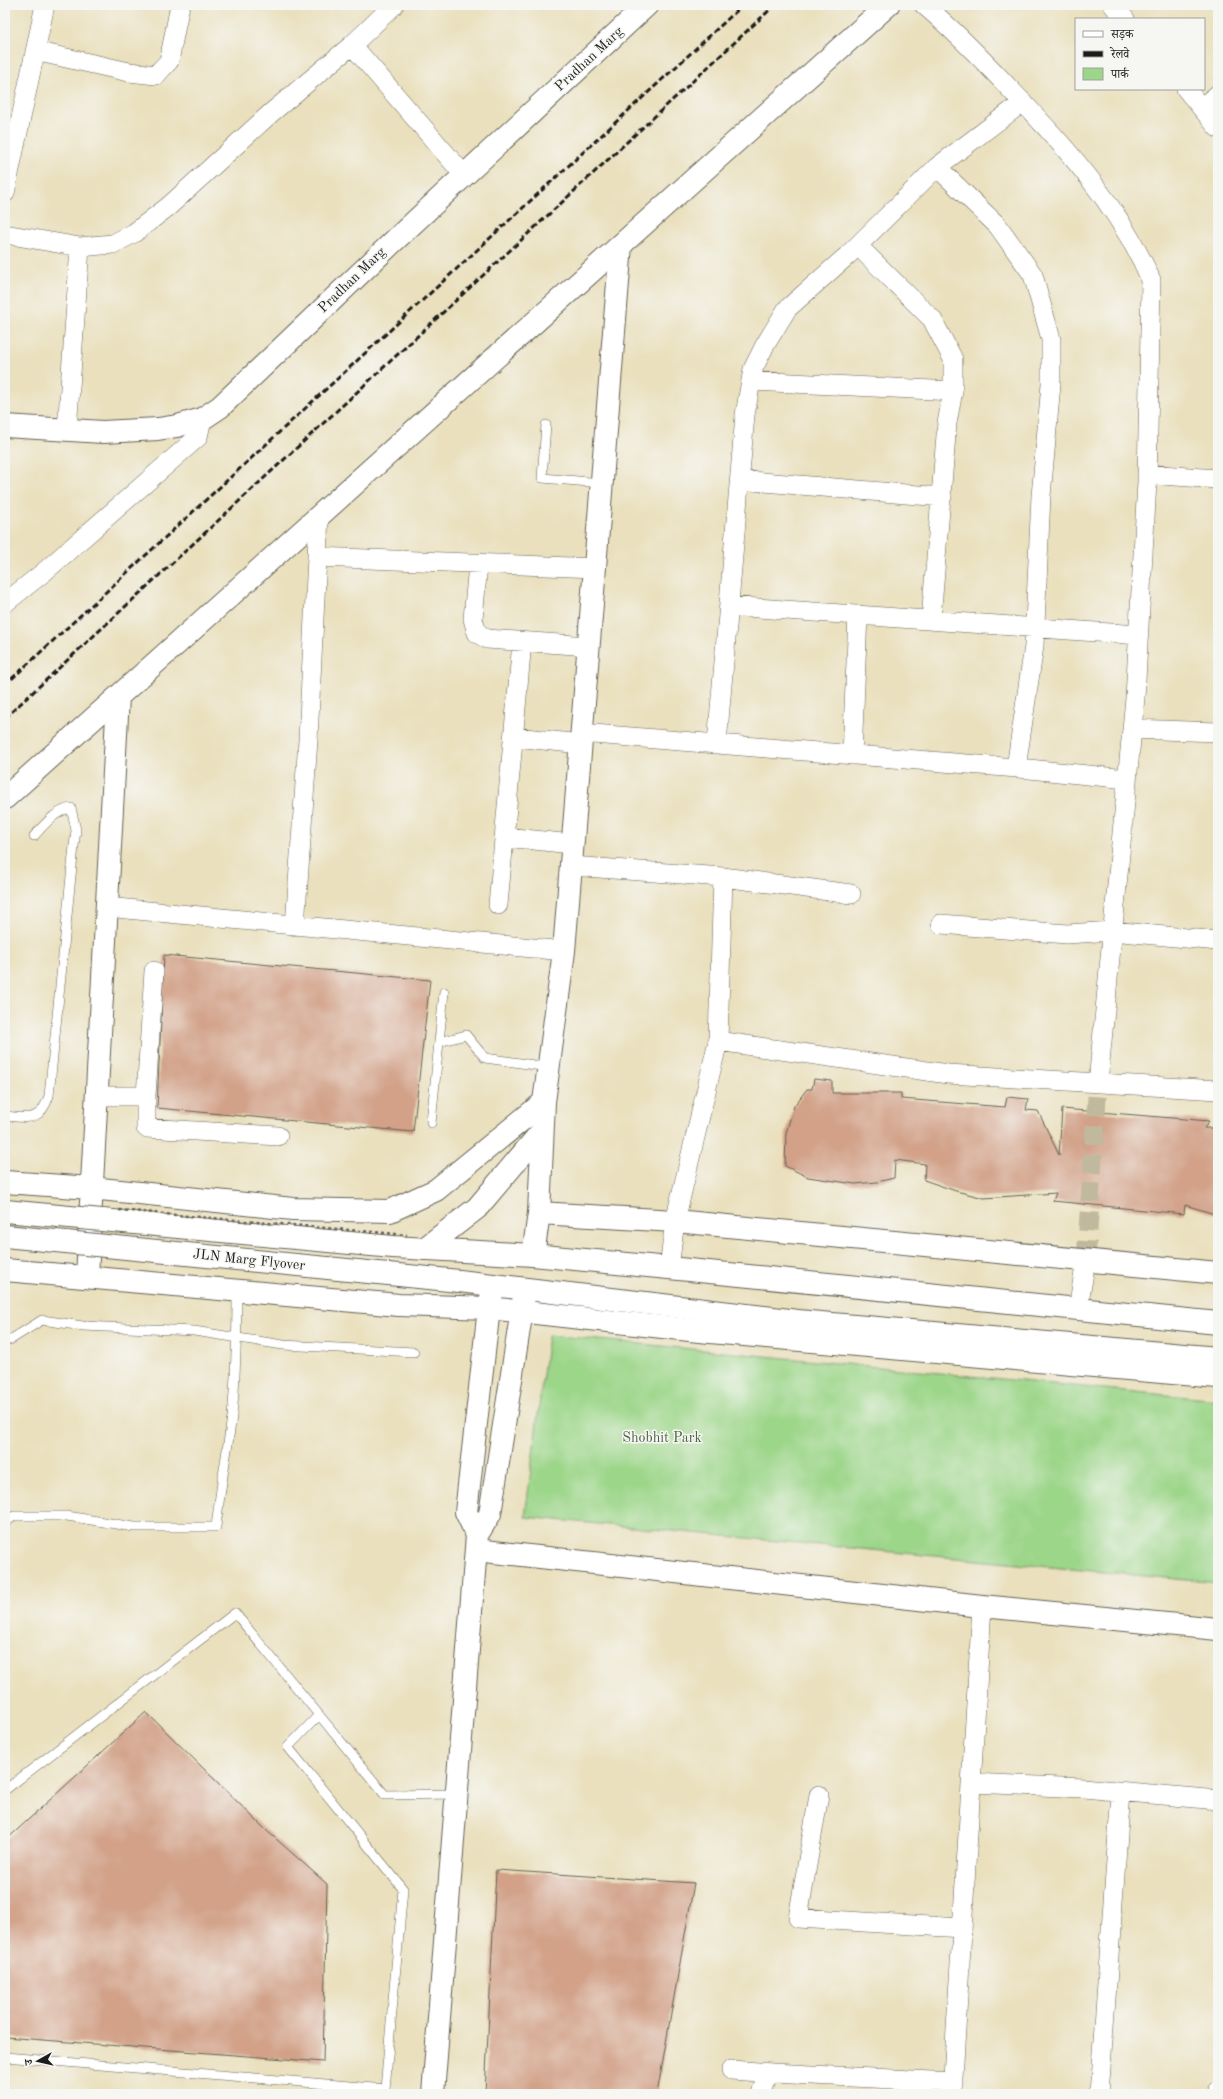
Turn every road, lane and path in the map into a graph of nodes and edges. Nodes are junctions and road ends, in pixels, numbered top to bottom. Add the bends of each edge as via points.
1 (45, 5) edge
2 (180, 5) edge
3 (394, 5) edge
4 (647, 5) edge
5 (888, 5) edge
6 (924, 5) edge
7 (352, 45) junction
8 (35, 51) junction
9 (1187, 90) edge
10 (1218, 94) edge
11 (1023, 102) junction
12 (1202, 107) junction
13 (1218, 128) edge
14 (938, 167) junction
15 (464, 175) junction
16 (5, 193) edge
17 (5, 234) edge
18 (621, 245) junction
19 (858, 246) junction
20 (80, 247) junction
21 (751, 381) junction
22 (953, 390) junction
23 (202, 419) junction
24 (546, 425) dead end
25 (5, 426) edge
26 (67, 430) junction
27 (1147, 474) junction
28 (1218, 479) edge
29 (740, 480) junction
30 (602, 483) junction
31 (942, 498) junction
32 (319, 516) junction
33 (317, 557) junction
34 (478, 564) junction
35 (595, 568) junction
36 (5, 603) edge
37 (729, 606) junction
38 (858, 615) junction
39 (931, 620) junction
40 (1035, 627) junction
41 (1139, 634) junction
42 (522, 642) junction
43 (589, 646) junction
44 (118, 697) junction
45 (1132, 729) junction
46 (1218, 732) edge
47 (515, 738) junction
48 (581, 739) junction
49 (717, 744) junction
50 (852, 755) junction
51 (1016, 768) junction
52 (1127, 779) junction
53 (5, 798) edge
54 (34, 836) dead end
55 (505, 837) junction
56 (572, 844) junction
57 (571, 866) junction
58 (723, 877) junction
59 (851, 894) dead end
60 (498, 905) dead end
61 (106, 907) junction
62 (941, 924) dead end
63 (295, 926) junction
64 (1112, 931) junction
65 (1218, 941) edge
66 (564, 951) junction
67 (154, 971) dead end
68 (444, 992) dead end
69 (718, 1041) junction
70 (439, 1042) junction
71 (548, 1067) junction
72 (1098, 1083) junction
73 (1218, 1090) edge
74 (96, 1096) junction
75 (146, 1096) junction
76 (544, 1102) junction
77 (5, 1116) edge
78 (431, 1123) dead end
79 (542, 1131) junction
80 (278, 1136) dead end
81 (5, 1182) edge
82 (91, 1188) junction
83 (112, 1210) dead end
84 (5, 1211) edge
85 (538, 1213) junction
86 (675, 1221) junction
87 (5, 1236) edge
88 (400, 1241) junction
89 (424, 1249) junction
90 (533, 1255) junction
91 (1086, 1260) junction
92 (669, 1268) junction
93 (5, 1270) edge
94 (1218, 1274) edge
95 (87, 1277) junction
96 (492, 1284) junction
97 (525, 1288) junction
98 (237, 1291) junction
99 (489, 1308) junction
100 (1078, 1309) junction
101 (522, 1312) junction
102 (1218, 1323) edge
103 (237, 1338) junction
104 (10, 1340) dead end
105 (414, 1352) dead end
106 (1218, 1358) edge
107 (1218, 1377) edge
108 (5, 1524) edge
109 (477, 1543) junction
110 (982, 1606) junction
111 (1218, 1629) edge
112 (319, 1715) junction
113 (971, 1783) junction
114 (5, 1790) edge
115 (1121, 1792) junction
116 (457, 1794) junction
117 (819, 1795) dead end
118 (1218, 1800) edge
119 (962, 1928) junction
120 (5, 2057) edge
121 (731, 2070) dead end
122 (772, 2073) junction
123 (903, 2087) edge
124 (953, 2088) edge
125 (433, 2094) edge
126 (761, 2094) edge
127 (1099, 2094) edge

1 - 8 street
2 - 8 street via 168,61 156,75 129,72
3 - 7 street
4 - 15 street, Pradhan Marg
5 - 18 street
6 - 11 street via 954,31
7 - 15 street
7 - 20 street via 146,224 113,244
8 - 16 street
9 - 12 street
10 - 12 street
11 - 14 street
11 - 27 street via 1103,195 1137,250 1151,280
12 - 13 street
14 - 19 street
14 - 40 street via 998,226 1033,275 1050,340 1051,384 1041,496
15 - 23 street, Pradhan Marg via 220,407
17 - 20 street
18 - 30 street
18 - 32 street
19 - 21 street via 787,309 765,345 753,369
19 - 22 street via 932,319 953,359
20 - 26 street
21 - 22 street
21 - 29 street via 745,415
22 - 31 street via 947,423
23 - 26 street, Pradhan Marg via 158,429 103,432
23 - 36 street via 198,437
24 - 30 lane via 542,478
25 - 26 street, Pradhan Marg
27 - 28 street
27 - 41 street
29 - 31 street
29 - 37 street
30 - 35 street
31 - 39 street
32 - 33 street
32 - 44 street
33 - 34 street
33 - 63 street
34 - 35 street
34 - 42 street via 473,619 477,633 487,639
35 - 43 street
37 - 38 street
37 - 49 street
38 - 39 street
38 - 50 street
39 - 40 street
40 - 41 street
40 - 51 street
41 - 45 street
42 - 43 street
42 - 47 street
43 - 48 street
44 - 53 street
44 - 61 street
45 - 46 street
45 - 52 street
47 - 48 street
47 - 55 street
48 - 49 street
48 - 56 street
49 - 50 street
50 - 51 street
51 - 52 street
52 - 64 street
54 - 77 lane via 55,814 62,809 71,808 76,830 49,1096 45,1109 37,1116
55 - 56 street
55 - 60 street
56 - 57 street
57 - 58 street
57 - 66 street
58 - 59 street
58 - 69 street
61 - 63 street
61 - 74 street
62 - 64 street via 1067,934
63 - 66 street
64 - 65 street
64 - 72 street
66 - 71 street
67 - 75 street
68 - 70 lane
69 - 72 street via 948,1074
69 - 86 street
70 - 71 lane via 466,1035 485,1058
70 - 78 lane
71 - 76 street
72 - 73 street
74 - 75 street
74 - 82 street
75 - 80 street via 146,1128
76 - 79 street
76 - 82 street via 436,1190 390,1211 293,1209
79 - 85 street
79 - 89 street via 477,1208
81 - 82 street
82 - 95 street
83 - 88 path, bridge
84 - 88 street, JLN Marg Flyover, bridge
85 - 86 street
85 - 90 street
86 - 91 street
86 - 92 street
87 - 96 street, JLN Marg Flyover, bridge
88 - 89 street, JLN Marg Flyover
89 - 90 street, JLN Marg Flyover
90 - 92 street, JLN Marg Flyover
91 - 94 street
91 - 100 street
92 - 100 street, JLN Marg Flyover
93 - 95 street
95 - 98 street
96 - 97 street, JLN Marg Flyover
96 - 99 street
97 - 101 street
97 - 106 street, JLN Marg Flyover via 798,1321
98 - 99 street via 399,1305
98 - 103 lane
99 - 101 street
99 - 109 street via 466,1512
100 - 102 street, JLN Marg Flyover
101 - 107 street via 699,1331
101 - 109 street via 490,1514
103 - 104 lane via 194,1331 83,1326 42,1320
103 - 105 lane via 283,1345
103 - 108 lane via 232,1415 216,1527 134,1527 67,1516 14,1516
109 - 110 street
109 - 116 street
110 - 111 street
110 - 113 street
112 - 114 lane via 235,1613
112 - 116 lane via 385,1795
112 - 120 lane via 288,1747 404,1889 385,2089
113 - 115 street
113 - 119 street
115 - 118 street
115 - 127 street
116 - 125 street
117 - 119 street via 798,1918
119 - 124 street
121 - 122 street
122 - 123 street
122 - 126 street via 765,2080
123 - 124 street

